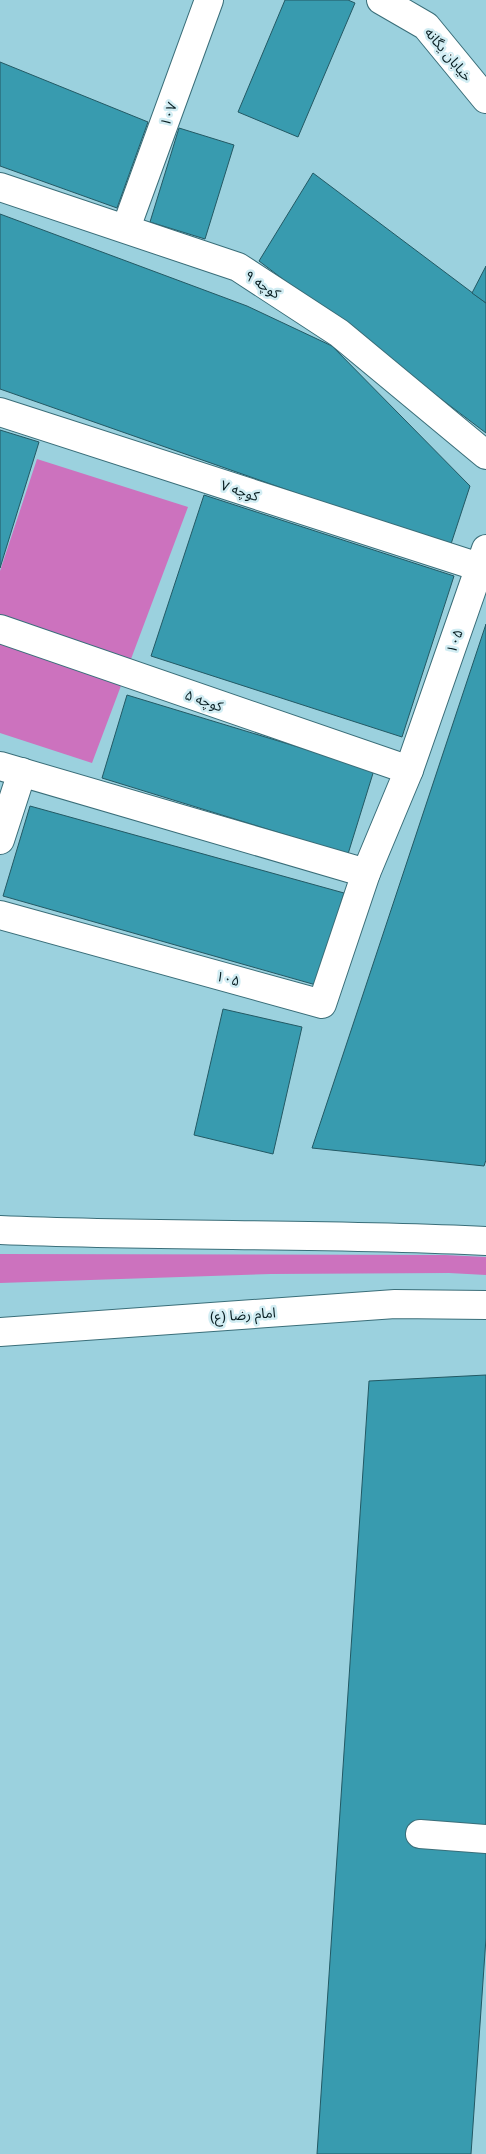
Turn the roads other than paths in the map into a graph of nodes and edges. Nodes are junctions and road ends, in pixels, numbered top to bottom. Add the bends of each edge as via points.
1 (209, 0) edge
2 (381, 0) edge
3 (486, 99) edge
4 (0, 187) edge
5 (126, 228) junction
6 (0, 412) edge
7 (486, 455) edge
8 (483, 558) edge
9 (0, 629) edge
10 (11, 769) edge
11 (409, 770) junction
12 (0, 840) edge
13 (366, 873) junction
14 (0, 915) edge
15 (0, 1230) edge
16 (485, 1237) edge
17 (486, 1305) edge
18 (0, 1324) edge
19 (67, 1326) junction
20 (0, 1332) edge
21 (420, 1834) dead end
22 (486, 1839) edge

1 - 5 street, ۱۰۷
2 - 3 street, خیابان یگانه via 426,26
4 - 5 street, کوچه ۹
5 - 7 street, کوچه ۹ via 238,267 339,333
6 - 8 street, کوچه ۷
8 - 11 street, ۱۰۵
9 - 11 street, کوچه ۵
10 - 12 street
10 - 13 street
11 - 13 street, ۱۰۵
13 - 14 street, ۱۰۵ via 322,1004
15 - 16 street
17 - 19 street, امام رضا (ع) via 395,1304
18 - 19 street
19 - 20 street, امام رضا (ع)
21 - 22 street

